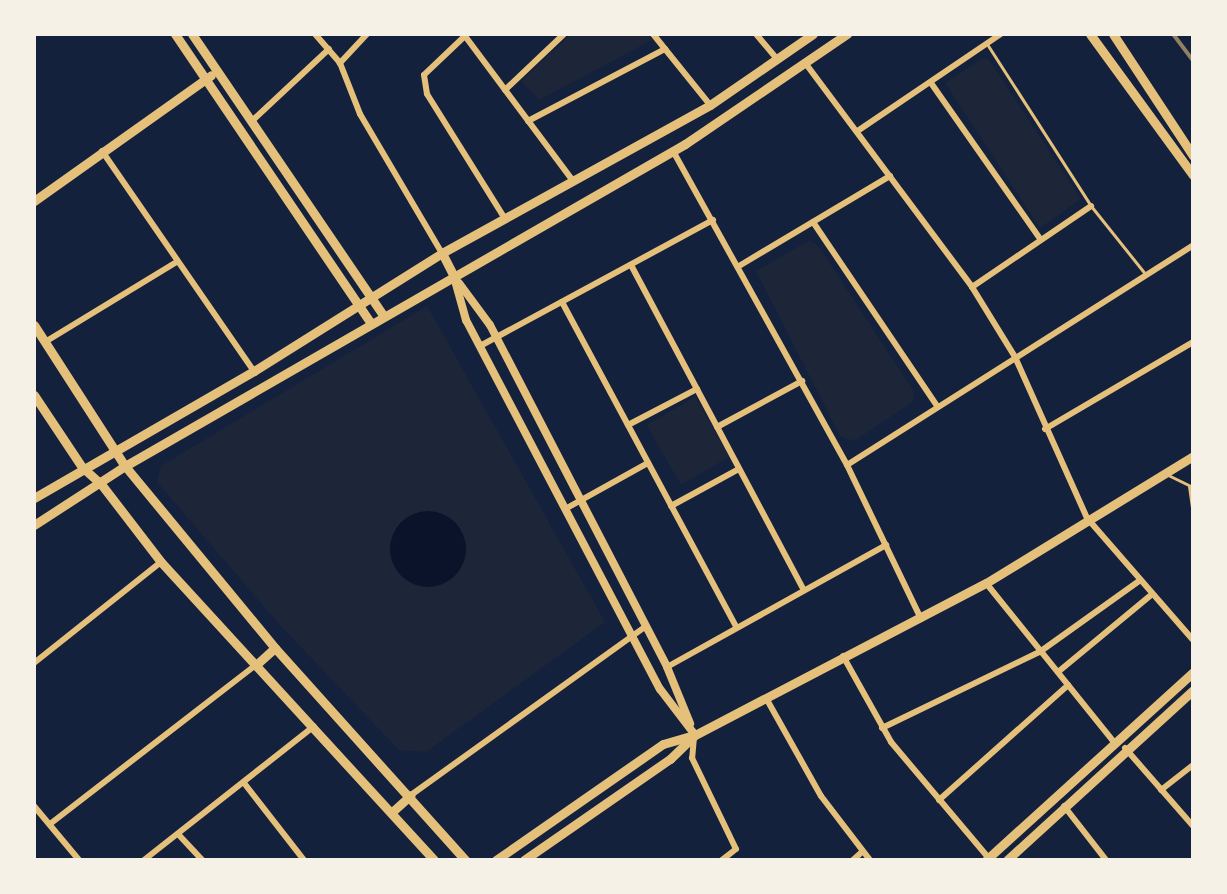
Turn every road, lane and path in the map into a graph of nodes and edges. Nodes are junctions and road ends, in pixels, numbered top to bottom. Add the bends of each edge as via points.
1 (175, 34) edge
2 (192, 34) edge
3 (315, 34) edge
4 (367, 34) edge
5 (564, 34) edge
6 (653, 34) edge
7 (756, 34) edge
8 (813, 34) edge
9 (847, 34) edge
10 (1001, 34) edge
11 (1090, 34) edge
12 (1113, 34) edge
13 (466, 35) edge
14 (987, 44) junction
15 (329, 49) junction
16 (665, 49) junction
17 (778, 60) junction
18 (340, 63) junction
19 (806, 64) junction
20 (217, 71) junction
21 (206, 79) junction
22 (931, 83) junction
23 (505, 90) junction
24 (710, 105) junction
25 (253, 120) junction
26 (528, 121) junction
27 (859, 130) junction
28 (102, 151) junction
29 (673, 151) junction
30 (1193, 156) edge
31 (1193, 175) edge
32 (890, 176) junction
33 (573, 181) junction
34 (46, 190) junction
35 (34, 193) edge
36 (34, 201) edge
37 (1091, 206) junction
38 (505, 219) junction
39 (713, 220) junction
40 (813, 222) junction
41 (1039, 237) junction
42 (1193, 245) edge
43 (442, 253) junction
44 (175, 263) junction
45 (631, 265) junction
46 (739, 266) junction
47 (1146, 275) junction
48 (454, 277) junction
49 (972, 287) junction
50 (368, 296) junction
51 (562, 302) junction
52 (358, 304) junction
53 (384, 316) junction
54 (371, 324) junction
55 (34, 325) edge
56 (497, 337) junction
57 (1193, 342) edge
58 (44, 343) junction
59 (480, 346) junction
60 (1015, 357) junction
61 (254, 371) junction
62 (802, 381) junction
63 (697, 389) junction
64 (34, 395) edge
65 (938, 407) junction
66 (628, 425) junction
67 (717, 427) junction
68 (1045, 429) junction
69 (114, 451) junction
70 (1193, 456) edge
71 (648, 463) junction
72 (847, 465) junction
73 (125, 466) junction
74 (82, 467) junction
75 (739, 469) junction
76 (1165, 472) junction
77 (101, 484) junction
78 (1191, 487) edge
79 (34, 498) edge
80 (581, 500) junction
81 (671, 506) junction
82 (565, 509) junction
83 (1193, 513) edge
84 (1087, 518) junction
85 (34, 525) edge
86 (886, 545) junction
87 (161, 562) junction
88 (1139, 581) junction
89 (986, 583) junction
90 (803, 589) junction
91 (1150, 596) junction
92 (921, 619) junction
93 (646, 626) junction
94 (736, 627) junction
95 (632, 636) junction
96 (1193, 640) edge
97 (275, 648) junction
98 (1041, 651) junction
99 (843, 656) junction
100 (34, 663) edge
101 (257, 664) junction
102 (667, 667) junction
103 (1058, 672) junction
104 (1193, 672) edge
105 (1068, 685) junction
106 (1193, 690) edge
107 (766, 698) junction
108 (314, 726) junction
109 (882, 728) junction
110 (695, 735) junction
111 (1113, 741) junction
112 (1125, 748) junction
113 (1193, 765) edge
114 (244, 783) junction
115 (1161, 790) junction
116 (411, 795) junction
117 (939, 800) junction
118 (1064, 805) junction
119 (34, 806) edge
120 (392, 812) junction
121 (50, 824) junction
122 (1193, 826) edge
123 (178, 834) junction
124 (862, 852) junction
125 (987, 859) edge
126 (79, 860) edge
127 (144, 860) edge
128 (202, 860) edge
129 (304, 860) edge
130 (434, 860) edge
131 (465, 860) edge
132 (496, 860) edge
133 (524, 860) edge
134 (722, 860) edge
135 (853, 860) edge
136 (870, 860) edge
137 (1007, 860) edge
138 (1106, 860) edge

1 - 21 main road
2 - 20 main road
3 - 15 street
4 - 18 street
5 - 23 street
6 - 16 street
7 - 17 street
8 - 17 main road
9 - 19 main road
10 - 14 street
11 - 31 main road
12 - 30 main road
13 - 23 street
13 - 38 street via 424,75 427,94
14 - 22 street
14 - 37 lane
15 - 18 street
15 - 25 street
16 - 24 street
16 - 26 street
17 - 24 main road
18 - 43 street via 360,114
19 - 27 street
19 - 29 main road
20 - 21 main road
20 - 25 main road
21 - 28 main road
21 - 52 main road
22 - 27 street
22 - 41 street
23 - 26 street
24 - 33 main road
25 - 50 main road
26 - 33 street
27 - 32 street
28 - 34 main road
28 - 44 street
29 - 39 street
29 - 48 main road
32 - 40 street
32 - 49 street
33 - 38 main road
34 - 35 main road
34 - 36 main road
37 - 41 street
37 - 47 lane
38 - 43 main road
39 - 45 street
39 - 46 street
40 - 46 street
40 - 65 street
41 - 49 street
42 - 47 street
43 - 48 main road
43 - 50 main road
44 - 58 street
44 - 61 street
45 - 51 street
45 - 63 street
46 - 62 street
47 - 60 street
48 - 53 main road
48 - 56 street
48 - 59 street
49 - 60 street
50 - 52 main road
50 - 53 main road
51 - 56 street
51 - 66 street
52 - 54 main road
52 - 61 main road
53 - 54 main road
54 - 73 main road
55 - 58 main road
56 - 59 street
56 - 80 street
57 - 68 street
58 - 69 main road
59 - 82 street
60 - 65 street
60 - 68 street
61 - 69 main road
62 - 67 street
62 - 72 street
63 - 66 street
63 - 67 street
64 - 74 main road
65 - 72 street
66 - 71 street
67 - 75 street
68 - 84 street
69 - 73 main road
69 - 74 main road
70 - 76 main road
71 - 80 street
71 - 81 street
72 - 86 street
73 - 77 main road
73 - 97 main road
74 - 77 main road
74 - 79 main road
75 - 81 street
75 - 90 street
76 - 78 lane
76 - 84 main road
77 - 85 main road
77 - 87 main road
78 - 83 lane
80 - 82 street
80 - 93 street
81 - 94 street
82 - 95 street
84 - 88 street
84 - 89 main road
86 - 90 street
86 - 92 street
87 - 100 street
87 - 101 main road
88 - 91 street
88 - 98 street
89 - 92 main road
89 - 98 street
90 - 94 street
91 - 96 street
91 - 103 street
92 - 99 main road
93 - 95 street
93 - 102 street
94 - 102 street
95 - 110 street via 660,689
95 - 116 street
97 - 101 main road
97 - 116 main road
98 - 103 street
98 - 109 street
99 - 107 main road
99 - 109 street
101 - 108 main road
101 - 121 street
102 - 110 street
103 - 105 street
104 - 111 main road
105 - 111 street
105 - 117 street
106 - 112 main road
107 - 110 main road
107 - 124 street via 821,796
108 - 114 street
108 - 120 main road
109 - 117 street
110 - 132 main road via 663,744
110 - 133 main road via 670,759
110 - 134 street via 692,758 736,849
111 - 125 main road
112 - 115 street
112 - 118 main road
113 - 115 street
114 - 123 street
114 - 129 street
115 - 122 street
116 - 120 main road
116 - 131 main road
117 - 125 street
118 - 137 main road
118 - 138 street
119 - 121 street
120 - 130 main road
121 - 126 street
123 - 127 street
123 - 128 street
124 - 135 street
124 - 136 street

